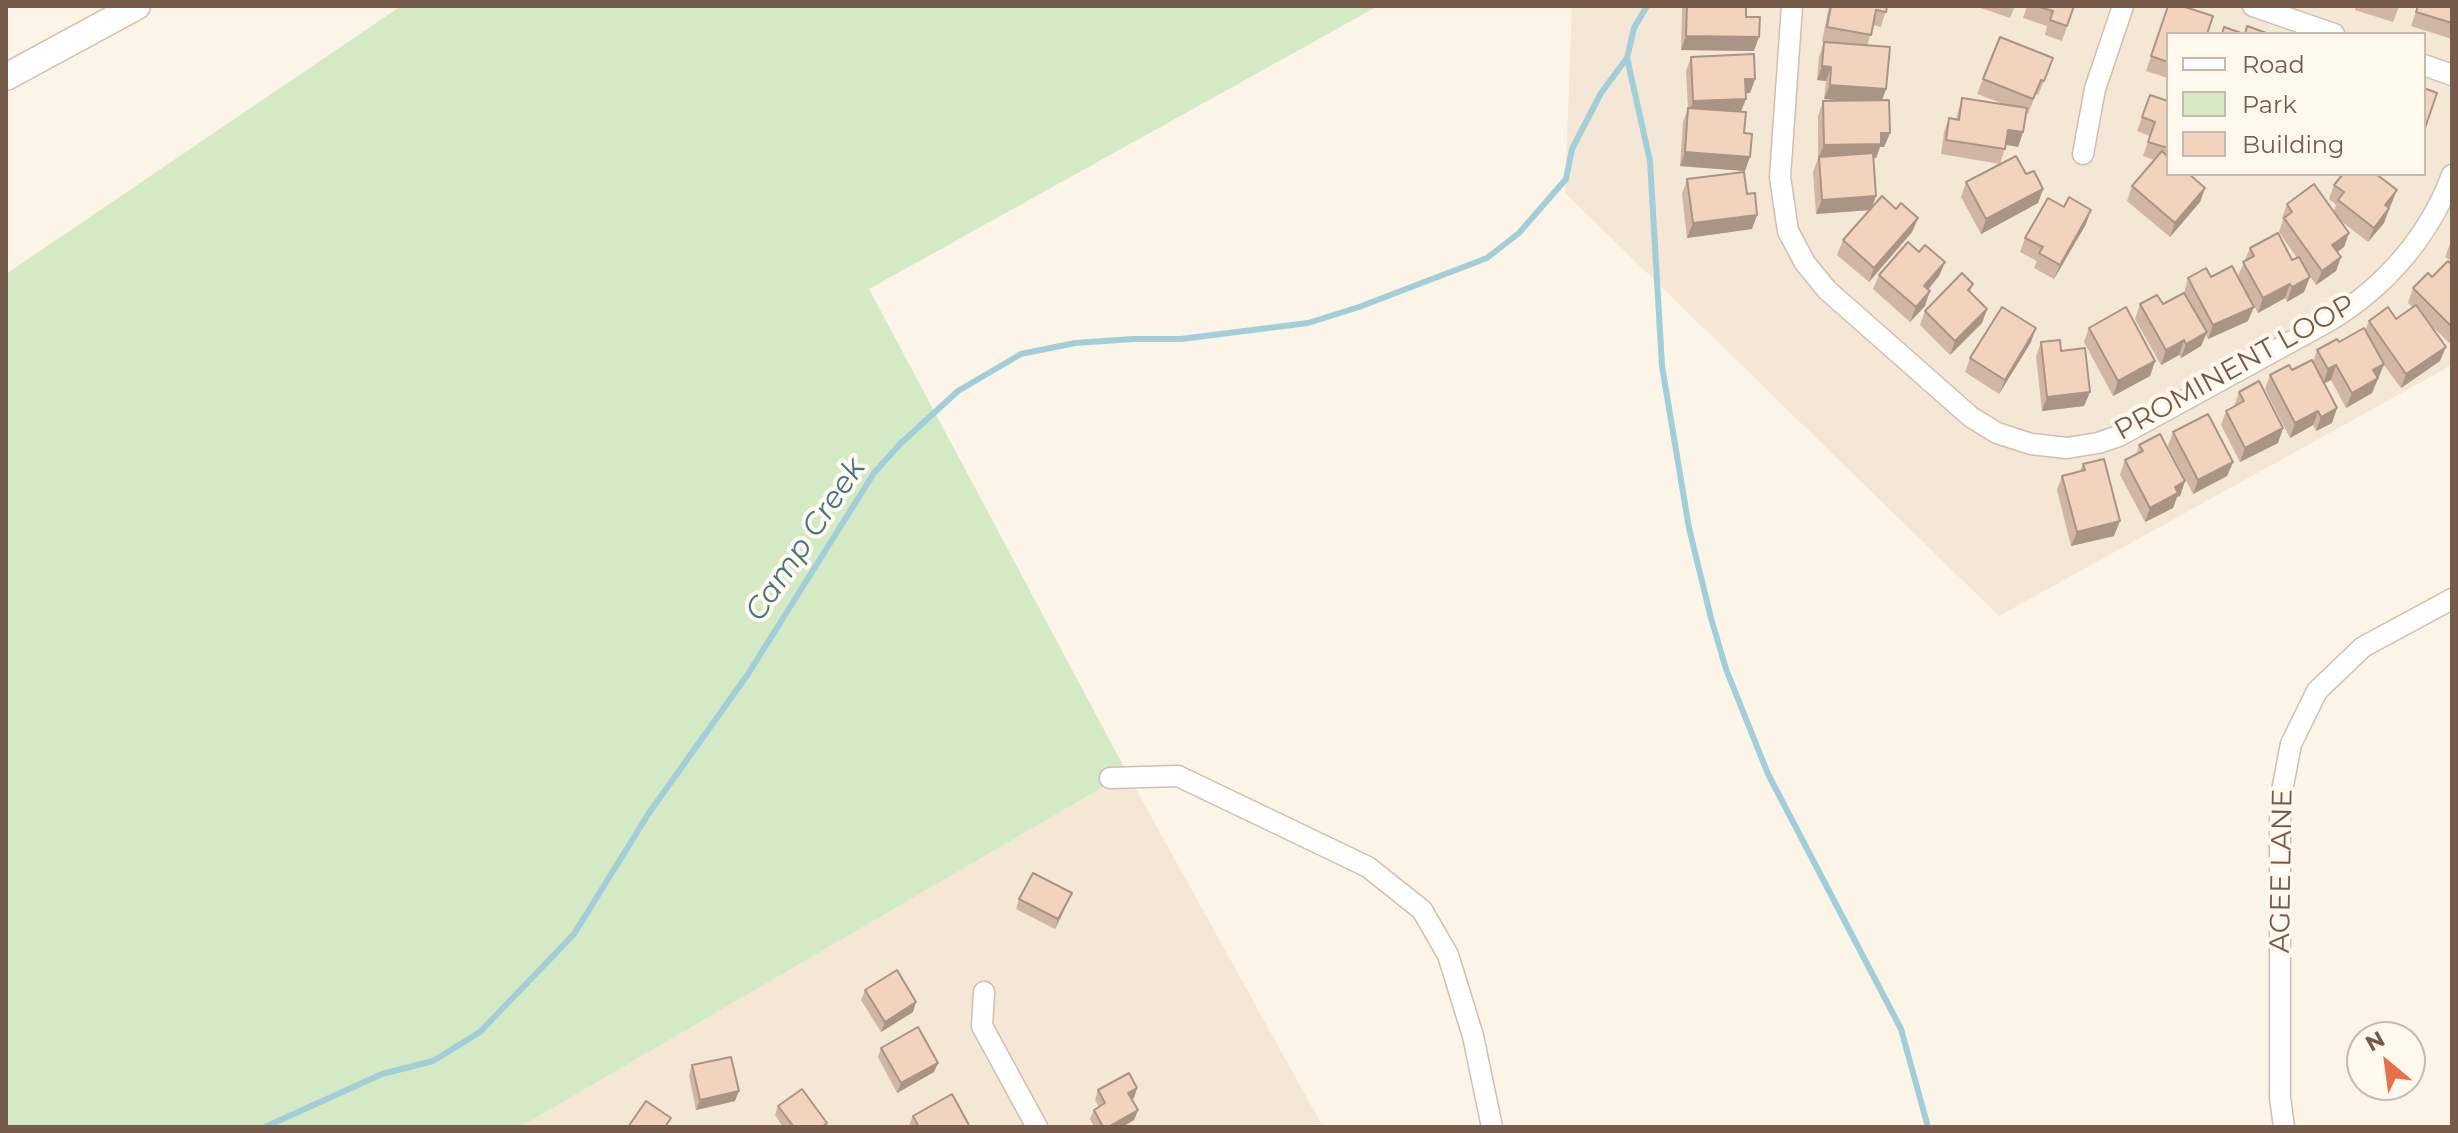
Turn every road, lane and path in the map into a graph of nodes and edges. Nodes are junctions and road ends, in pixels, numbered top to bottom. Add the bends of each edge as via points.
1 (137, 6) edge
2 (1792, 6) edge
3 (2123, 6) edge
4 (2253, 6) edge
5 (2328, 32) edge
6 (2426, 66) edge
7 (2452, 75) edge
8 (6, 77) edge
9 (2083, 154) dead end
10 (2452, 175) edge
11 (2452, 599) edge
12 (1110, 778) dead end
13 (984, 992) dead end
14 (1037, 1127) edge
15 (1492, 1127) edge
16 (2284, 1127) edge

1 - 8 street
2 - 10 street, PROMINENT LOOP via 1780,177 1783,214 1795,248 1827,290 1971,417 2031,444 2082,447 2119,436 2343,313 2407,254 2434,215
3 - 9 street via 2095,89
4 - 5 street
6 - 7 street
11 - 16 street, AGEE LANE via 2363,647 2317,691 2291,744 2280,801
12 - 15 street via 1178,776 1368,867 1422,910 1448,955 1473,1036
13 - 14 street via 982,1026

